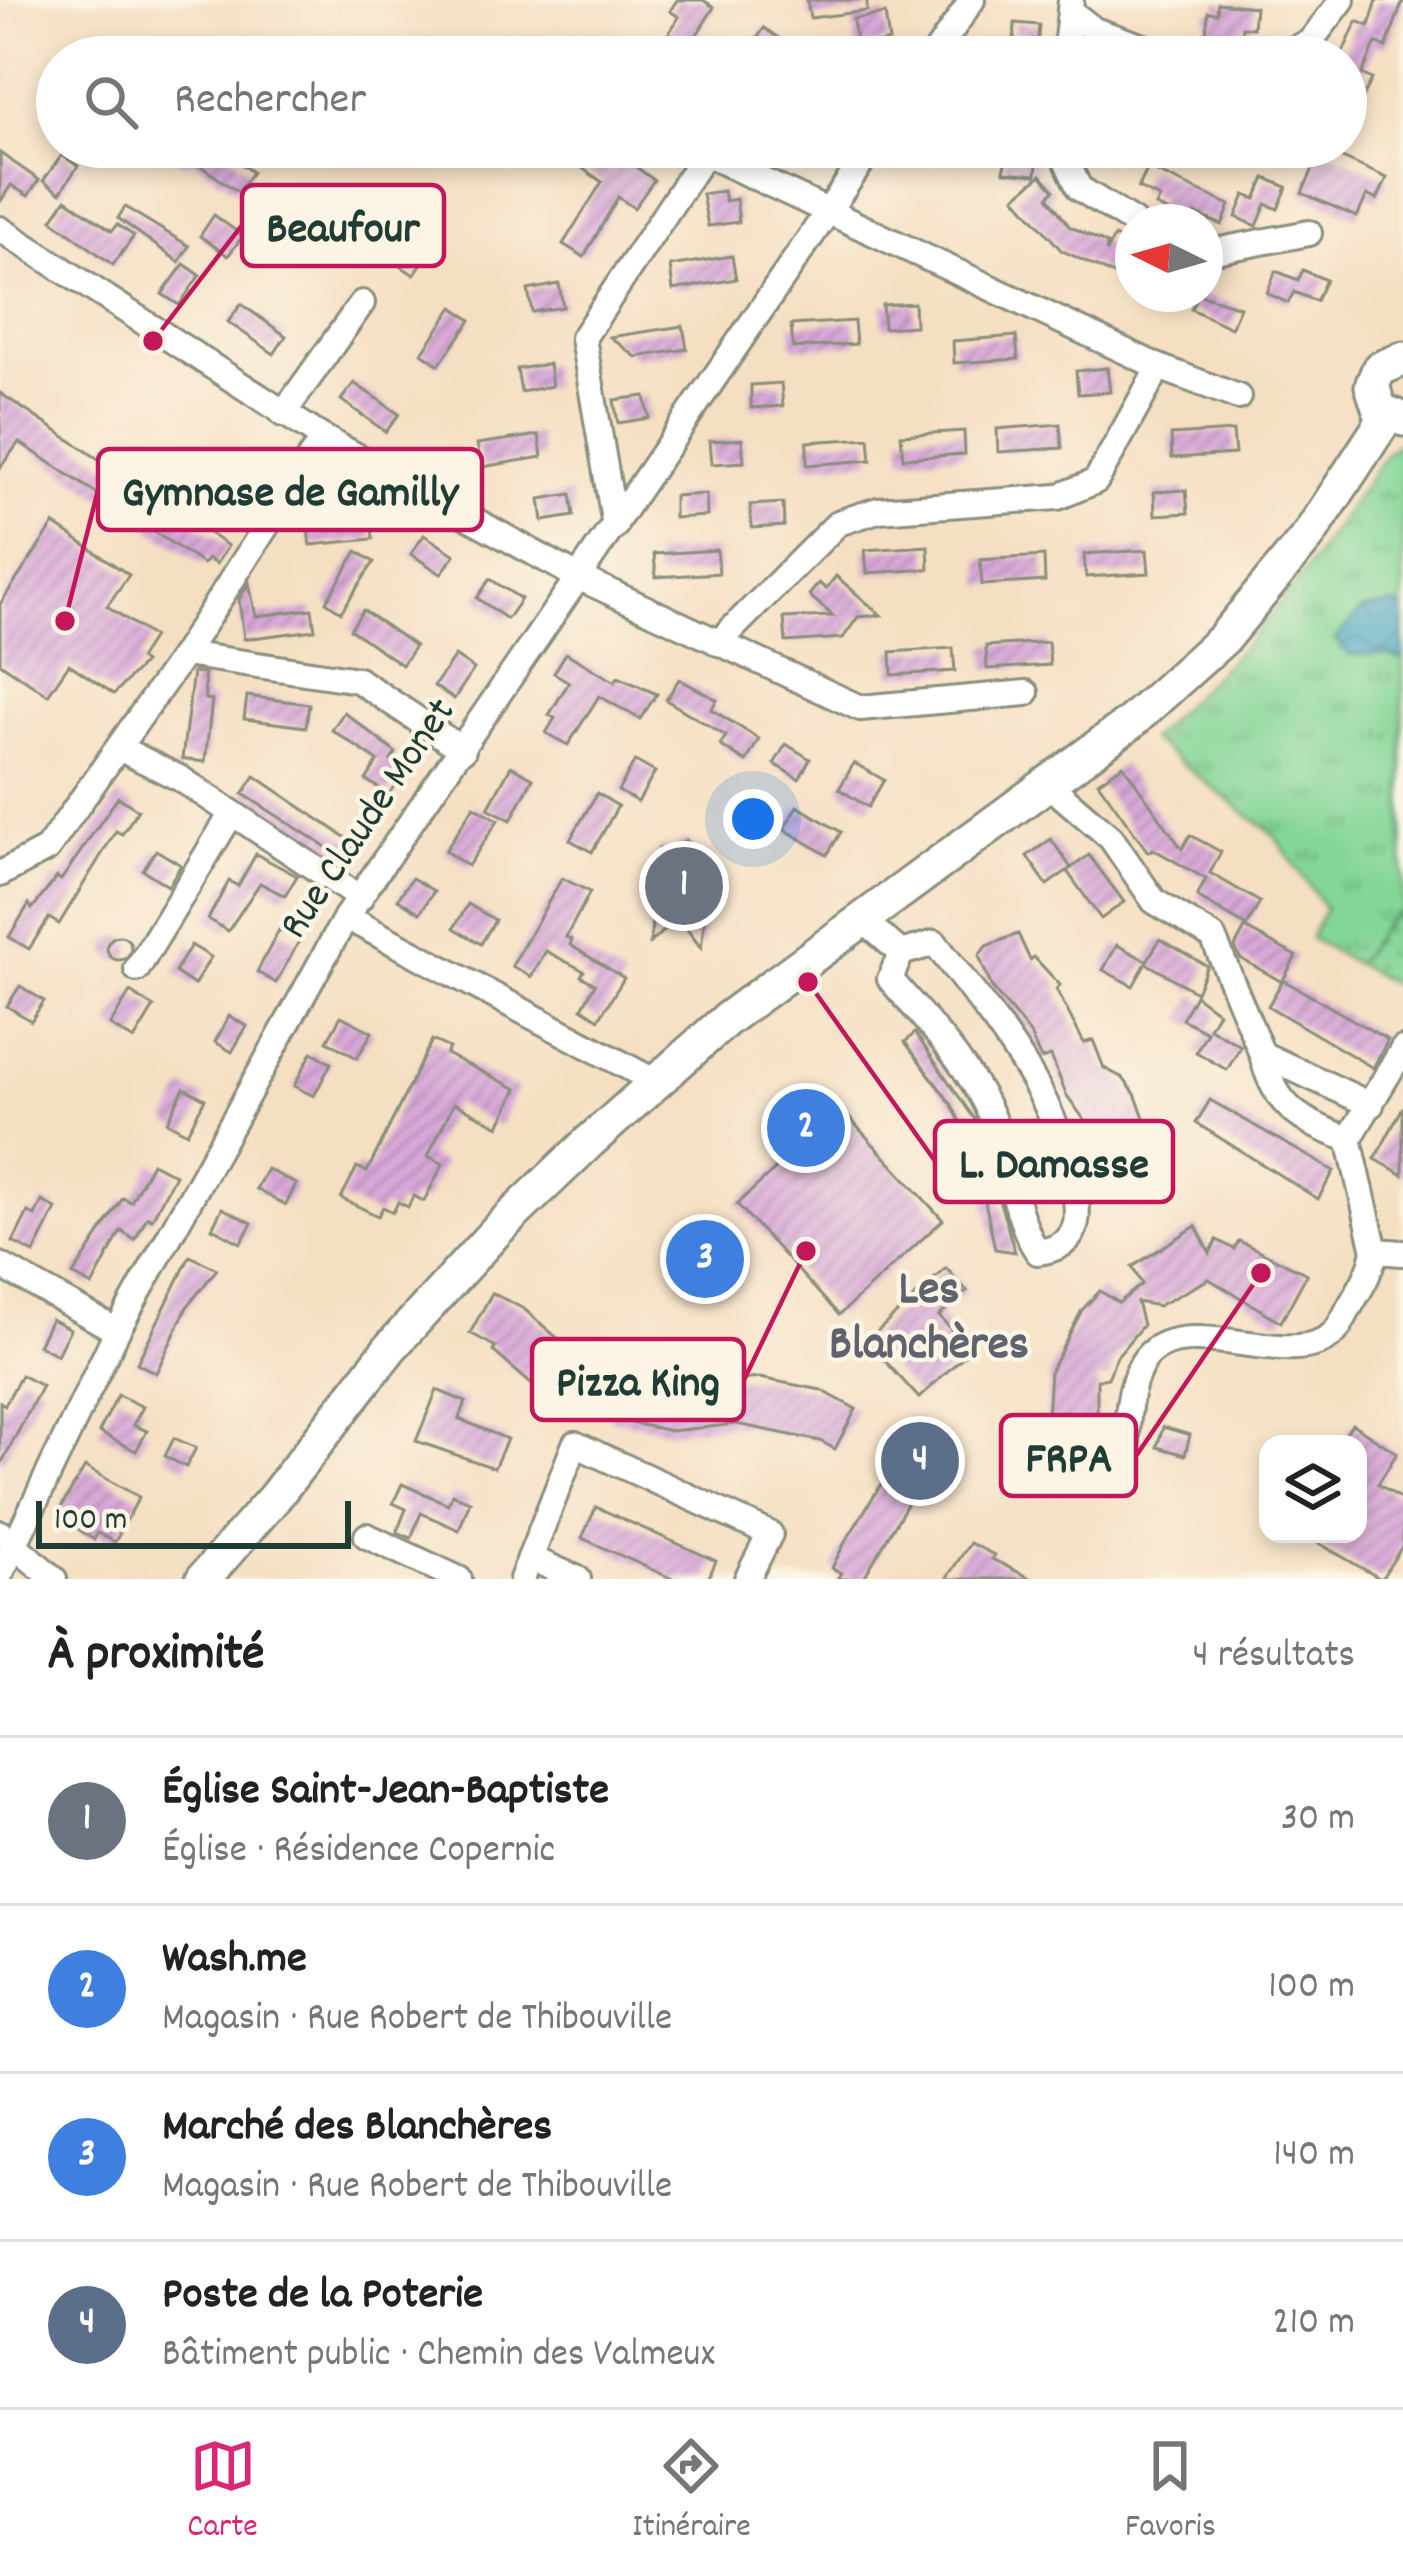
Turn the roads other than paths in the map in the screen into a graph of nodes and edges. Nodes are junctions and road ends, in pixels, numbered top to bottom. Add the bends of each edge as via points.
1 (972, 0) edge
2 (1342, 0) edge
3 (1071, 6) edge
4 (947, 36) edge
5 (1067, 36) edge
6 (1109, 36) edge
7 (1315, 36) edge
8 (687, 168) edge
9 (735, 168) edge
10 (857, 168) edge
11 (1070, 168) edge
12 (1115, 211) edge
13 (827, 212) junction
14 (0, 229) edge
15 (1309, 233) dead end
16 (1223, 249) edge
17 (362, 303) dead end
18 (1403, 359) edge
19 (1160, 367) junction
20 (1238, 397) dead end
21 (283, 414) junction
22 (1395, 418) edge
23 (323, 438) junction
24 (615, 526) junction
25 (580, 578) junction
26 (718, 643) junction
27 (184, 654) junction
28 (1026, 693) dead end
29 (119, 748) junction
30 (463, 750) junction
31 (1048, 784) junction
32 (232, 813) junction
33 (0, 874) edge
34 (353, 907) junction
35 (863, 920) junction
36 (901, 953) junction
37 (137, 969) dead end
38 (1403, 1049) edge
39 (1262, 1054) junction
40 (656, 1082) junction
41 (1371, 1105) junction
42 (1349, 1139) junction
43 (1375, 1251) junction
44 (1403, 1253) edge
45 (0, 1265) edge
46 (117, 1331) junction
47 (1126, 1479) dead end
48 (367, 1536) dead end
49 (8, 1541) edge
50 (526, 1569) edge
51 (0, 1576) edge
52 (54, 1579) edge
53 (203, 1579) edge
54 (459, 1579) edge
55 (578, 1579) edge
56 (747, 1579) edge

1 - 4 street
2 - 7 street
3 - 5 street
3 - 6 street
8 - 24 street via 583,338
9 - 13 street
10 - 13 street, Rue Claude Monet
11 - 12 street via 1079,188
13 - 19 street
13 - 24 street, Rue Claude Monet
14 - 21 street
15 - 16 street
17 - 21 street
18 - 22 street via 1374,377 1375,403
19 - 20 street
19 - 26 street via 1096,481 1058,497 878,510 838,523
21 - 23 street
22 - 31 street via 1223,639
23 - 25 street
23 - 27 street
24 - 25 street, Rue Claude Monet
25 - 26 street
25 - 30 street, Rue Claude Monet
26 - 28 street via 860,708
27 - 29 street
27 - 30 street via 358,680
29 - 32 street
29 - 33 street via 47,849
30 - 34 street, Rue Claude Monet
31 - 35 street
31 - 39 street via 1111,838 1154,901 1213,938
32 - 34 street
32 - 37 street
34 - 40 street
34 - 46 street, Rue Claude Monet
35 - 36 street
35 - 40 street
36 - 36 street via 934,943 1034,1074 1065,1142 1079,1216 1060,1249 1038,1252 1025,1235 988,1108 890,979
38 - 41 street
39 - 41 street
39 - 42 street via 1281,1104 1309,1126
40 - 53 street via 498,1229
41 - 42 street
42 - 43 street
43 - 44 street
43 - 47 street via 1334,1333 1308,1347 1185,1340 1145,1358 1132,1385
45 - 46 street
46 - 49 street, Rue Claude Monet
48 - 54 street
49 - 51 street, Rue Claude Monet
49 - 52 street
50 - 55 street
50 - 56 street via 575,1444 770,1534

